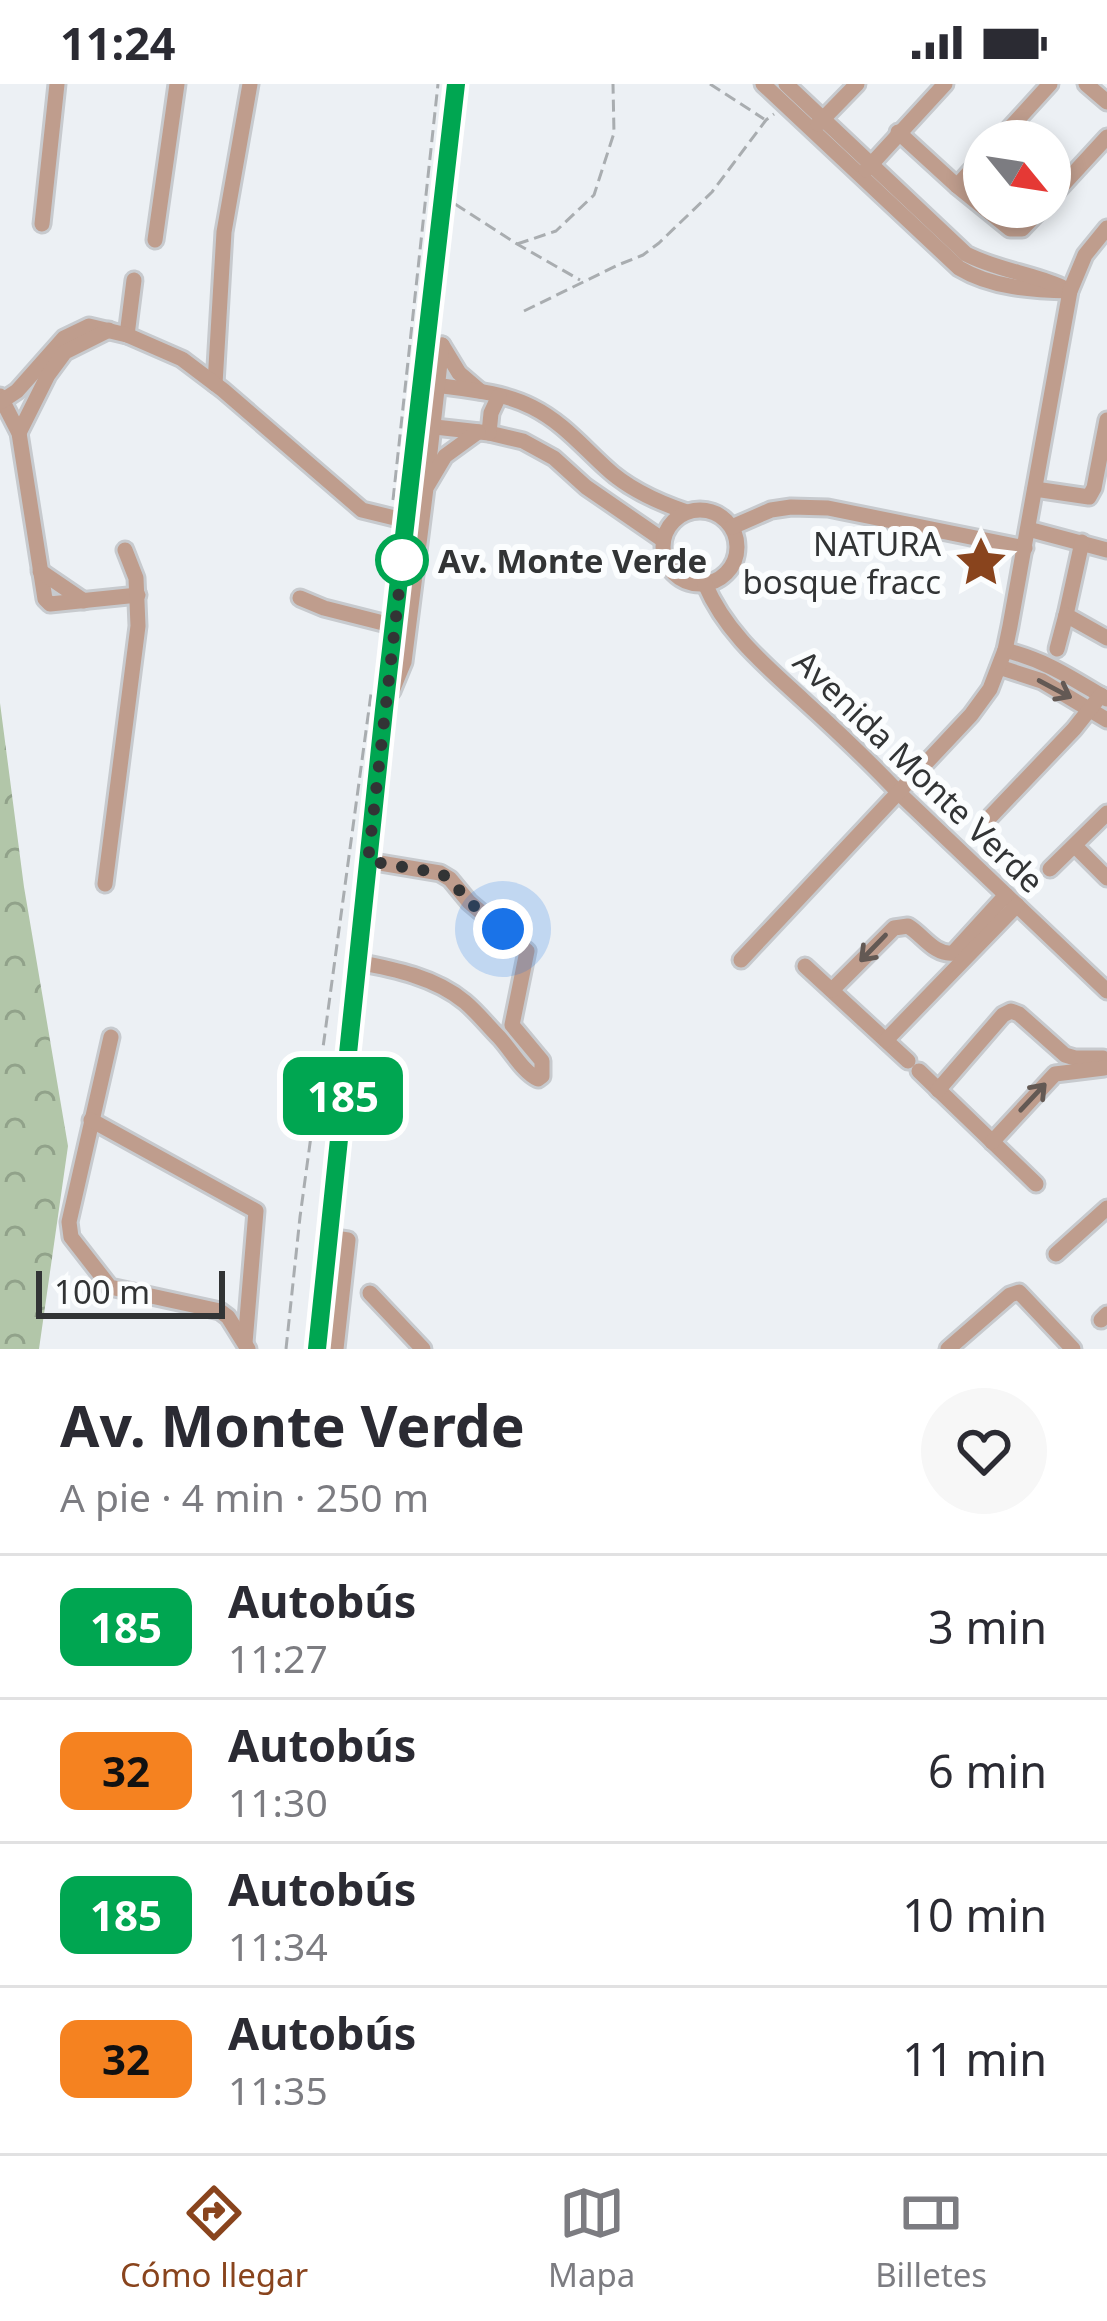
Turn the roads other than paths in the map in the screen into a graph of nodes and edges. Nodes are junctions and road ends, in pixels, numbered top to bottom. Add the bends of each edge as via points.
1 (57, 84) edge
2 (177, 84) edge
3 (250, 84) edge
4 (456, 84) edge
5 (763, 84) edge
6 (786, 84) edge
7 (856, 84) edge
8 (945, 84) edge
9 (1050, 84) edge
10 (1086, 84) edge
11 (1107, 102) edge
12 (1017, 120) edge
13 (817, 125) junction
14 (898, 132) junction
15 (1107, 136) edge
16 (865, 171) junction
17 (1071, 176) edge
18 (963, 179) edge
19 (957, 186) junction
20 (963, 191) edge
21 (42, 224) dead end
22 (1107, 228) edge
23 (155, 240) dead end
24 (134, 280) dead end
25 (1070, 291) junction
26 (430, 320) junction
27 (109, 330) junction
28 (127, 335) junction
29 (442, 345) junction
30 (215, 384) junction
31 (429, 385) junction
32 (491, 394) junction
33 (1, 399) edge
34 (425, 426) junction
35 (1106, 430) edge
36 (483, 432) junction
37 (19, 433) junction
38 (577, 437) junction
39 (558, 461) junction
40 (604, 467) junction
41 (586, 487) junction
42 (426, 488) junction
43 (1035, 489) junction
44 (687, 512) junction
45 (399, 519) junction
46 (732, 527) junction
47 (1028, 529) junction
48 (663, 540) junction
49 (1082, 542) junction
50 (1024, 548) junction
51 (125, 550) dead end
52 (1107, 550) edge
53 (706, 584) junction
54 (138, 595) junction
55 (300, 598) dead end
56 (1066, 615) junction
57 (394, 626) junction
58 (1107, 638) edge
59 (1057, 649) dead end
60 (1002, 658) junction
61 (1100, 701) edge
62 (384, 710) junction
63 (1107, 723) edge
64 (1107, 737) edge
65 (898, 793) junction
66 (1107, 813) edge
67 (991, 816) dead end
68 (1076, 847) junction
69 (368, 861) junction
70 (1050, 869) dead end
71 (1107, 878) edge
72 (105, 884) dead end
73 (1011, 900) junction
74 (741, 960) dead end
75 (357, 962) junction
76 (805, 966) dead end
77 (832, 990) junction
78 (1107, 991) edge
79 (110, 1036) dead end
80 (886, 1040) junction
81 (1105, 1062) edge
82 (938, 1090) junction
83 (91, 1120) junction
84 (992, 1142) junction
85 (1036, 1184) dead end
86 (1107, 1208) edge
87 (328, 1238) junction
88 (1056, 1255) dead end
89 (370, 1292) dead end
90 (246, 1347) edge
91 (316, 1349) edge
92 (336, 1349) edge
93 (422, 1349) edge
94 (948, 1349) edge
95 (1073, 1349) edge

1 - 21 street
2 - 23 street
3 - 30 street via 224,232
4 - 26 street
5 - 13 street
6 - 13 street
7 - 13 street
8 - 14 street
9 - 12 street
10 - 11 street
13 - 16 street
14 - 16 street
14 - 19 street
15 - 17 street
16 - 25 street via 970,275
18 - 19 street
19 - 20 street
22 - 25 street
24 - 28 street
25 - 43 street
26 - 29 street
26 - 31 street
27 - 28 street
27 - 33 street via 89,326 64,338
27 - 37 street via 65,352
28 - 30 street
29 - 31 street
29 - 32 street via 459,373
30 - 45 street via 351,503
31 - 32 street
31 - 34 street
32 - 36 street
32 - 38 street via 535,408
33 - 37 street
34 - 36 street
34 - 42 street
34 - 45 street
35 - 43 street via 1093,493
36 - 39 street via 523,441
36 - 42 street via 446,456
37 - 54 street via 40,571 84,601
38 - 39 street
38 - 40 street
39 - 41 street
40 - 41 street
40 - 44 street
41 - 48 street
42 - 62 street via 404,662
43 - 47 street
44 - 46 street via 709,510
44 - 48 street
45 - 57 street
46 - 50 street via 772,510 828,508
46 - 53 street via 734,562
47 - 49 street
47 - 50 street
48 - 53 street via 676,575
49 - 52 street
49 - 56 street
50 - 60 street
51 - 54 street
53 - 65 street, Avenida Monte Verde via 748,650
54 - 72 street
55 - 57 street
56 - 58 street
56 - 59 street
57 - 62 street
60 - 61 street
60 - 65 street via 971,715
61 - 63 street
61 - 67 street
62 - 69 street
63 - 64 street
65 - 73 street, Avenida Monte Verde
65 - 74 street
66 - 68 street
68 - 70 street
68 - 71 street
69 - 75 street
69 - 75 street via 440,873 527,951 512,1025 542,1061 542,1076 529,1075 452,993
73 -> 77 street via 953,952 941,953 908,926 894,928
73 - 78 street, Avenida Monte Verde
73 - 80 street
75 - 87 street
76 - 77 street
77 - 80 street
79 - 83 street
80 - 82 street
81 - 82 street via 1065,1055 1011,1011
84 -> 81 street via 1055,1075
82 - 84 street
83 - 90 street via 256,1211
83 - 90 street via 70,1237 110,1287 220,1311
84 - 85 street
86 - 88 street
87 - 91 street
87 - 92 street via 348,1240
89 - 93 street
94 - 95 street via 1019,1292

